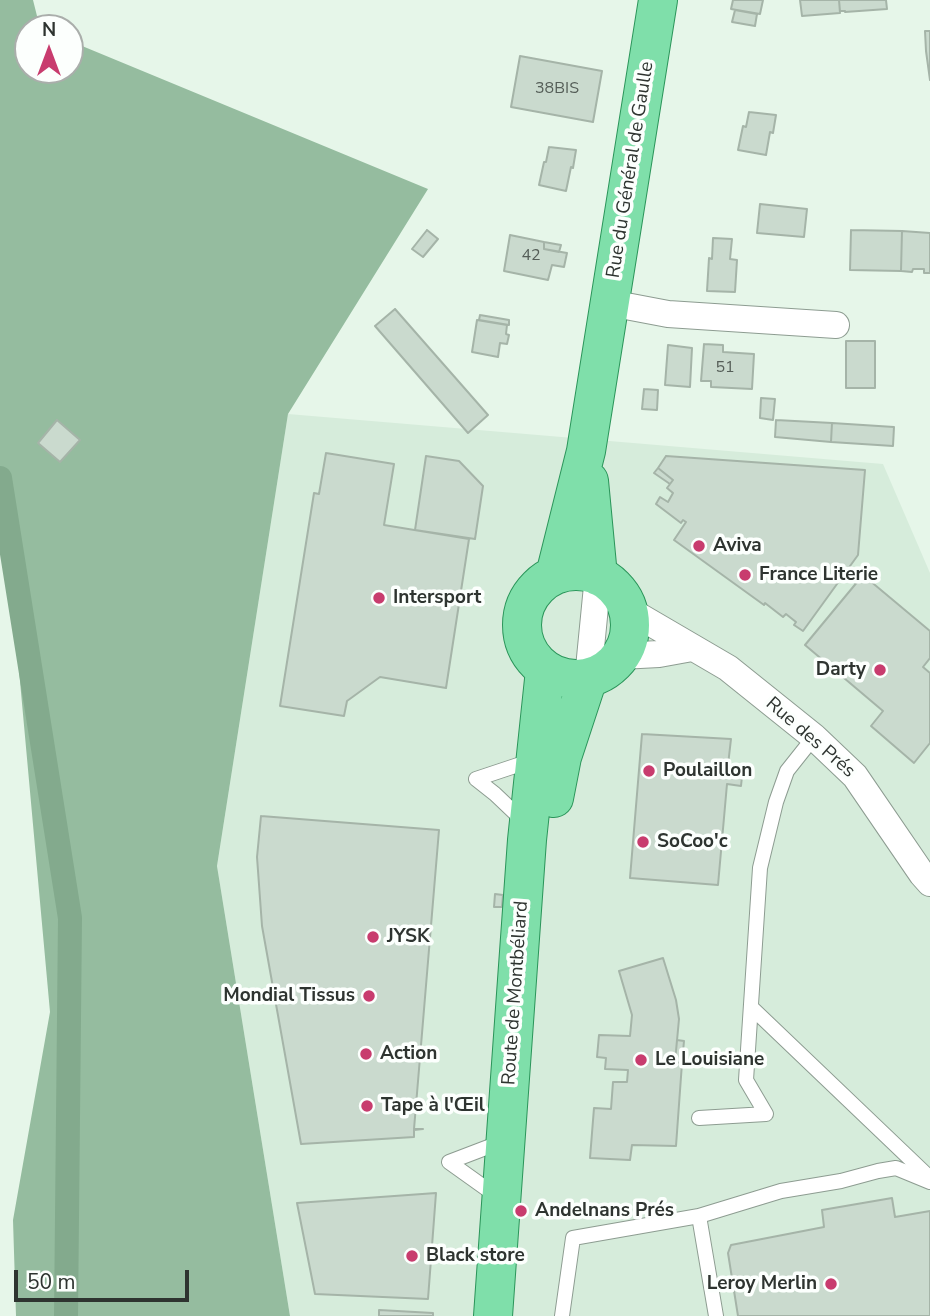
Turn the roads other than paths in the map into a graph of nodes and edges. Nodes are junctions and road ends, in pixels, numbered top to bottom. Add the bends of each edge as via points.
1 (658, 0) edge
2 (610, 303) junction
3 (836, 325) dead end
4 (586, 451) junction
5 (555, 575) junction
6 (598, 576) junction
7 (627, 609) junction
8 (692, 648) junction
9 (620, 656) junction
10 (545, 670) junction
11 (588, 678) junction
12 (814, 737) junction
13 (537, 748) junction
14 (527, 840) junction
15 (930, 883) edge
16 (751, 1007) junction
17 (699, 1118) dead end
18 (505, 1140) junction
19 (930, 1180) edge
20 (501, 1198) junction
21 (699, 1216) junction
22 (493, 1316) edge
23 (514, 1316) edge
24 (562, 1316) edge
25 (716, 1316) edge

1 - 2 main road, Rue du Général de Gaulle
2 - 3 street via 668,314
2 - 4 main road, Rue du Général de Gaulle
4 - 5 main road
4 - 6 main road
5 - 6 main road via 584,572
5 - 10 main road via 530,596 522,628 525,644
6 - 7 main road via 621,595
6 - 11 street
7 - 8 street, Rue des Prés
7 - 9 main road via 629,633
8 - 9 street
8 - 12 street, Rue des Prés via 728,668
9 - 11 main road
10 - 11 main road via 573,679
10 - 13 main road, Route de Montbéliard
11 - 23 main road, Route de Montbéliard via 562,757 545,851
12 - 15 street, Rue des Prés via 855,776
12 - 16 lane via 787,771 772,815 760,868
13 - 14 main road, Route de Montbéliard
13 - 14 lane via 521,764 475,779 516,814
14 - 18 main road, Route de Montbéliard
16 - 17 lane via 746,1080 766,1114
16 - 19 lane
18 - 20 main road, Route de Montbéliard
18 - 20 lane via 449,1162
19 - 21 lane via 896,1168 781,1191
20 - 22 main road, Route de Montbéliard
21 - 24 lane via 573,1238
21 - 25 lane

